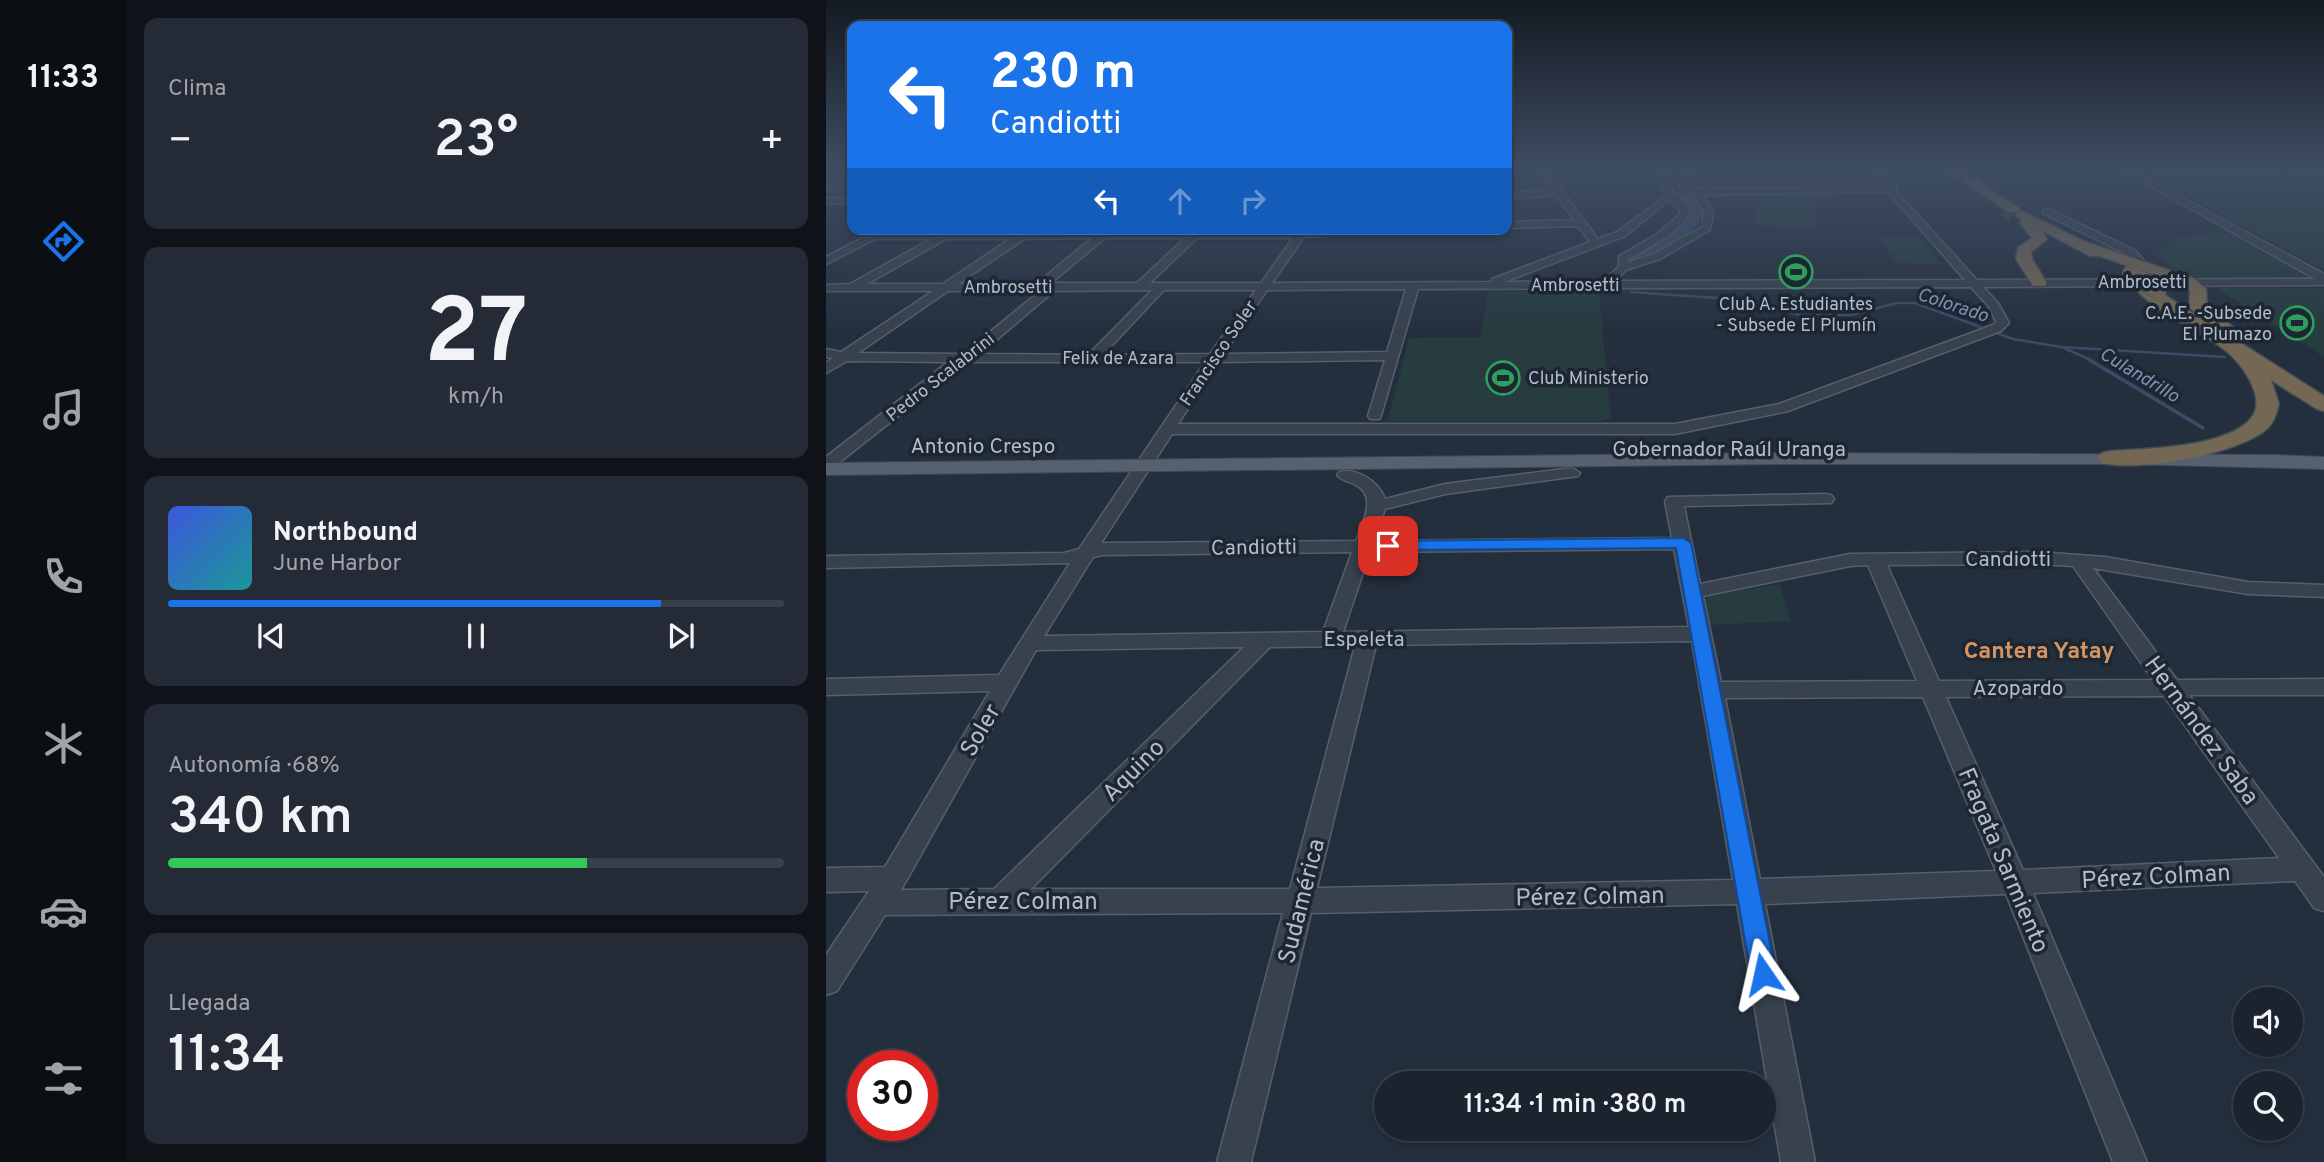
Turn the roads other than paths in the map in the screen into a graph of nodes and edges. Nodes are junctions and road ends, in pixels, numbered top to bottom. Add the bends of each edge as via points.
1 (1536, 224) edge
2 (1583, 224) edge
3 (1634, 224) edge
4 (1678, 224) edge
5 (1707, 224) edge
6 (1924, 224) edge
7 (2026, 224) edge
8 (2037, 224) tunnel mouth
9 (2038, 224) tunnel mouth
10 (2063, 224) edge
11 (2223, 224) edge
12 (1512, 225) edge
13 (968, 235) edge
14 (1015, 235) edge
15 (1015, 235) edge
16 (1104, 235) edge
17 (1194, 235) edge
18 (1300, 235) edge
19 (872, 236) joint
20 (943, 236) junction
21 (1596, 244) junction
22 (2096, 251) junction
23 (2023, 256) junction
24 (826, 261) edge
25 (1622, 268) junction
26 (2130, 271) junction
27 (2324, 281) edge
28 (2189, 282) junction
29 (1975, 283) junction
30 (2039, 283) junction
31 (1612, 285) junction
32 (1046, 286) junction
33 (1141, 286) junction
34 (1162, 286) junction
35 (1263, 286) junction
36 (1413, 286) junction
37 (1489, 286) junction
38 (944, 287) junction
39 (826, 288) edge
40 (852, 288) junction
41 (923, 288) junction
42 (2231, 341) junction
43 (832, 355) edge
44 (2261, 355) junction
45 (1393, 356) junction
46 (1214, 358) junction
47 (963, 359) junction
48 (1092, 359) junction
49 (826, 369) edge
50 (2324, 381) edge
51 (2324, 394) edge
52 (2324, 405) edge
53 (1375, 416) dead end
54 (1167, 429) junction
55 (2110, 458) junction
56 (2324, 463) edge
57 (826, 467) edge
58 (1137, 473) junction
59 (1572, 473) junction
60 (2324, 473) edge
61 (1345, 475) junction
62 (826, 478) edge
63 (1825, 499) dead end
64 (1377, 506) junction
65 (1683, 543) junction
66 (1362, 546) junction
67 (1086, 554) junction
68 (1875, 559) junction
69 (2078, 561) junction
70 (826, 562) edge
71 (2324, 591) edge
72 (1692, 592) junction
73 (1699, 634) junction
74 (1331, 638) junction
75 (1265, 639) junction
76 (1367, 639) junction
77 (1029, 643) junction
78 (1006, 683) junction
79 (826, 687) edge
80 (2324, 687) edge
81 (1930, 688) junction
82 (2172, 688) junction
83 (1712, 690) junction
84 (2301, 869) junction
85 (893, 879) junction
86 (826, 880) edge
87 (2015, 883) junction
88 (1748, 893) junction
89 (2324, 900) edge
90 (1001, 901) junction
91 (1301, 901) junction
92 (877, 903) junction
93 (826, 981) edge
94 (1234, 1162) edge
95 (1798, 1162) edge
96 (2130, 1162) edge

1 - 12 street
2 - 21 street
3 - 21 street
4 - 25 street via 1623,258
5 - 25 street via 1656,257
6 - 29 street
7 - 23 highway via 2040,239 2023,250
8 - 22 highway
9 - 22 highway
10 - 22 street
11 - 27 street
13 - 20 street
14 - 38 street
15 - 41 street
16 - 32 street, Pedro Scalabrini
17 - 33 street
18 - 35 street, Francisco Soler
19 - 20 street
19 - 24 street
20 - 40 street
21 - 37 street
22 - 23 highway via 2055,248 2031,250
22 - 26 highway
22 - 26 highway
23 - 30 highway
25 - 31 street via 1609,281
26 - 28 highway
26 - 42 highway via 2151,290
27 - 28 street, Ambrosetti
28 - 30 street, Ambrosetti
28 - 42 highway via 2198,289 2198,307 2226,328
29 - 30 street, Ambrosetti
29 - 31 street, Ambrosetti
29 - 54 street via 2000,315 2003,323 1997,328 1783,408 1675,429
31 - 37 street, Ambrosetti
32 - 33 street, Ambrosetti
32 - 38 street, Ambrosetti
32 - 47 street, Pedro Scalabrini
33 - 34 street, Ambrosetti
34 - 35 street, Ambrosetti
34 - 48 street
35 - 36 street, Ambrosetti
35 - 46 street, Francisco Soler
36 - 37 street, Ambrosetti
36 - 45 street
38 - 41 street, Ambrosetti
38 - 43 street
39 - 40 street, Ambrosetti
40 - 41 street, Ambrosetti
41 - 43 street
42 - 44 highway
42 - 52 highway
42 - 55 highway via 2267,393 2268,404 2258,424 2243,437 2185,453
43 - 47 street, Felix de Azara
43 - 49 street
44 - 50 highway
44 - 51 highway
45 - 46 street, Felix de Azara
45 - 53 street
46 - 48 street, Felix de Azara
46 - 54 street, Francisco Soler
47 - 48 street, Felix de Azara
47 - 57 street, Pedro Scalabrini
54 - 58 street, Francisco Soler
55 - 56 main road, Gobernador Raúl Uranga
55 - 58 main road, Gobernador Raúl Uranga via 1684,458
57 - 58 main road, Antonio Crespo
58 - 61 main road, Gobernador Raúl Uranga
58 - 62 main road, Antonio Crespo
58 - 67 street, Soler
59 - 60 main road, Gobernador Raúl Uranga via 2100,469
59 - 61 main road, Gobernador Raúl Uranga
59 - 64 street via 1456,487
61 - 64 street via 1371,487
63 - 65 street via 1674,501
64 - 66 street
65 - 66 street, Candiotti
65 - 72 street
66 - 67 street, Candiotti via 1101,549
66 - 74 street
67 - 70 street, Candiotti via 1065,559
67 - 77 street, Soler
68 - 69 street, Candiotti
68 - 72 street, Candiotti
68 - 81 street, Fragata Sarmiento
69 - 71 street, Candiotti via 2248,588
69 - 82 street, Hernández Saba
72 - 73 street
73 - 76 street, Espeleta
73 - 83 street
74 - 75 street, Espeleta
74 - 76 street, Espeleta
75 - 77 street, Espeleta
75 - 90 street, Aquino
76 - 91 street, Sudamérica
77 - 78 street, Soler
78 - 79 street
78 - 85 street, Soler
80 - 82 street, Azopardo
81 - 82 street, Azopardo
81 - 83 street, Azopardo
81 - 87 street, Fragata Sarmiento
82 - 84 street, Hernández Saba
83 - 88 street
84 - 87 street, Pérez Colman
84 - 89 street, Hernández Saba
85 - 86 street
85 - 92 street, Soler
87 - 88 street, Pérez Colman
87 - 96 street, Fragata Sarmiento
88 - 91 street, Pérez Colman
88 - 95 street
90 - 91 street, Pérez Colman
90 - 92 street, Pérez Colman
91 - 94 street, Sudamérica
92 - 93 street, Soler

